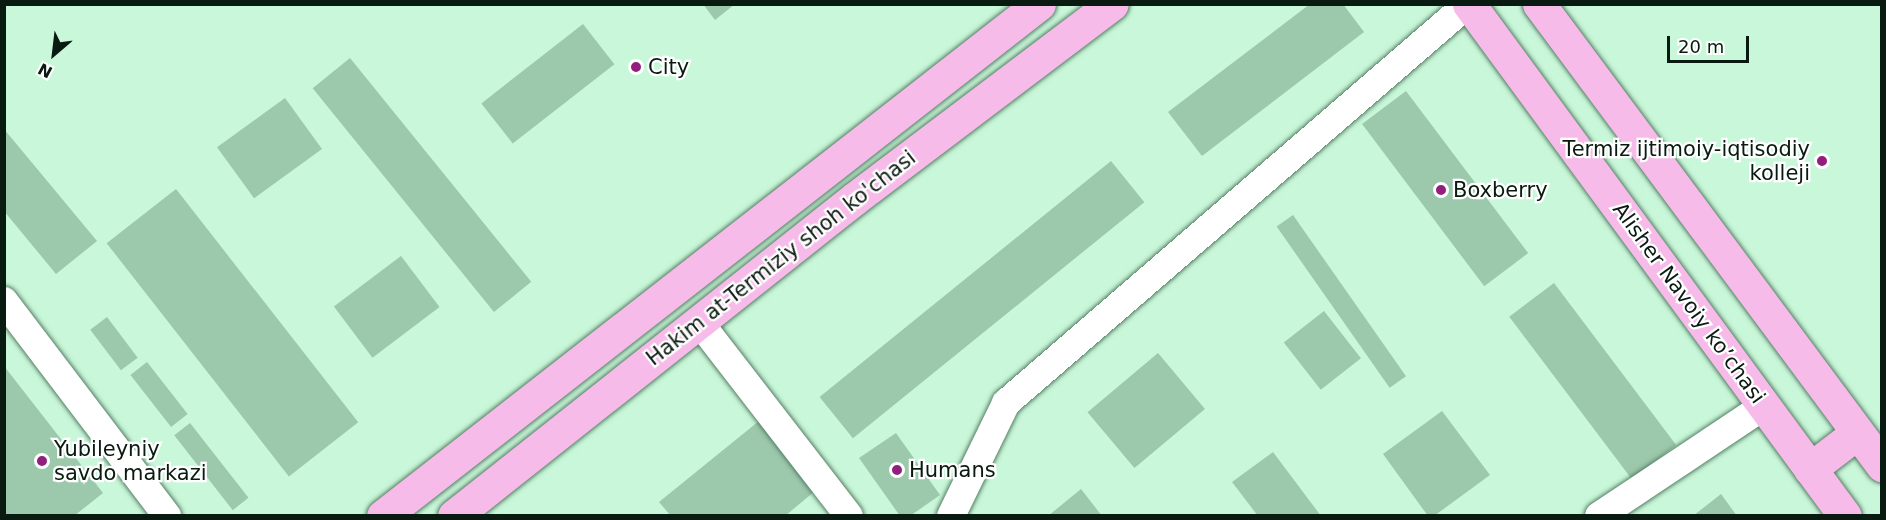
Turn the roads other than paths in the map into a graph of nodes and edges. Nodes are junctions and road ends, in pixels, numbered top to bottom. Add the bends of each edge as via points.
1 (1039, 4) edge
2 (1112, 4) edge
3 (1468, 4) edge
4 (1539, 4) edge
5 (4, 301) edge
6 (699, 322) junction
7 (1764, 406) junction
8 (1857, 432) junction
9 (1881, 465) edge
10 (1810, 469) junction
11 (167, 516) edge
12 (383, 516) edge
13 (454, 516) edge
14 (849, 516) edge
15 (951, 516) edge
16 (1599, 516) edge
17 (1845, 516) edge

1 - 12 main road, Hakim at-Termiziy shoh ko'chasi
2 - 6 main road, Hakim at-Termiziy shoh ko'chasi
3 - 7 main road, Alisher Navoiy ko’chasi
3 - 15 lane via 1006,403
4 - 8 main road
5 - 11 lane
6 - 13 main road, Hakim at-Termiziy shoh ko'chasi
6 - 14 lane
7 - 10 main road, Alisher Navoiy ko’chasi
7 - 16 lane
8 - 9 main road
8 - 10 main road
10 - 17 main road, Alisher Navoiy ko’chasi

